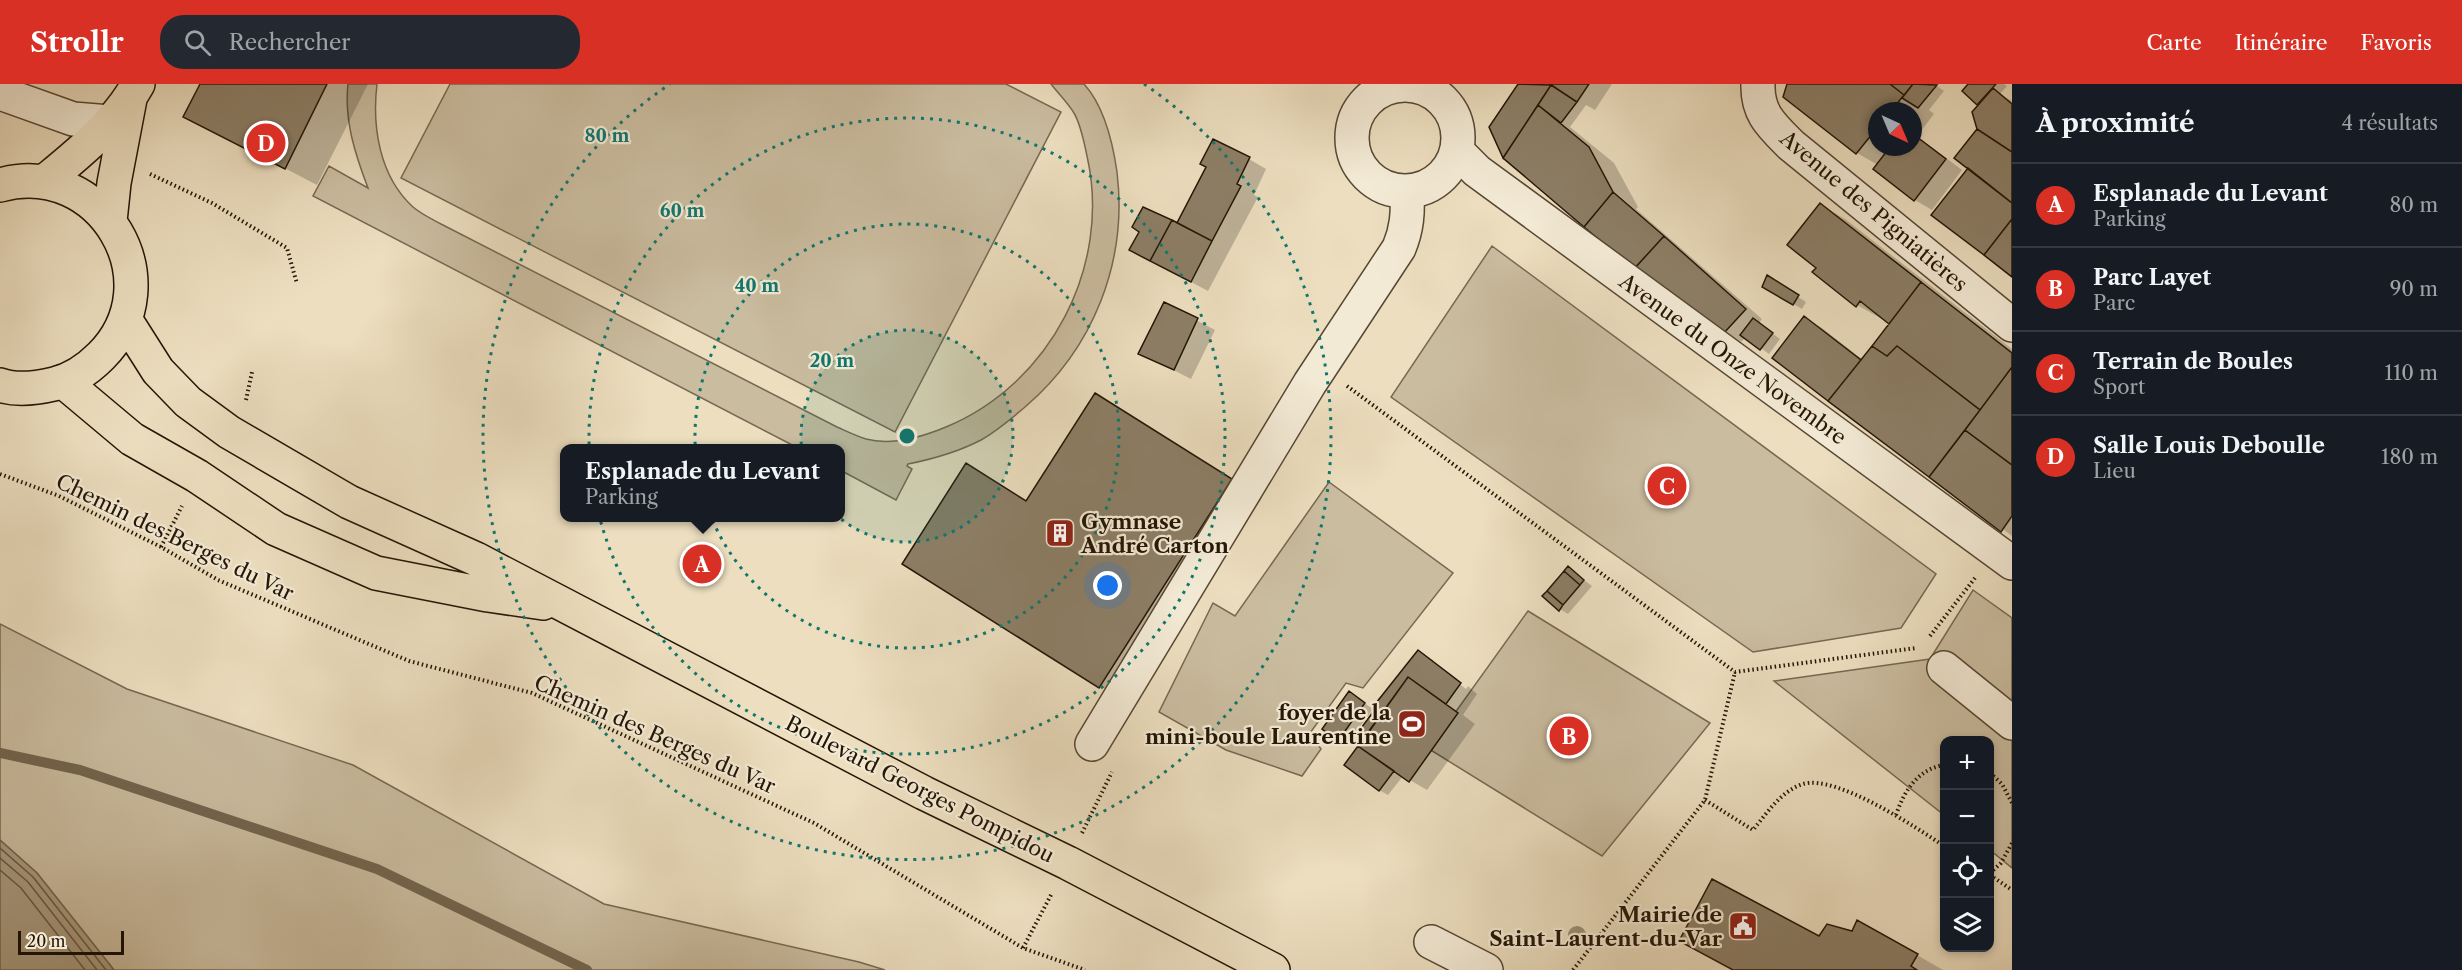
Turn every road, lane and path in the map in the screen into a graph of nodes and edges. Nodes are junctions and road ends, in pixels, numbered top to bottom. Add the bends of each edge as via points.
1 (1758, 84) edge
2 (134, 91) edge
3 (1359, 92) edge
4 (0, 93) edge
5 (1450, 93) edge
6 (110, 123) junction
7 (1457, 151) junction
8 (143, 170) dead end
9 (44, 182) junction
10 (0, 185) edge
11 (1407, 192) junction
12 (110, 221) junction
13 (297, 284) dead end
14 (125, 319) junction
15 (2012, 325) edge
16 (1328, 355) junction
17 (63, 382) junction
18 (0, 385) edge
19 (0, 474) edge
20 (198, 476) junction
21 (161, 547) junction
22 (2004, 557) edge
23 (568, 607) junction
24 (1927, 639) dead end
25 (1932, 658) joint
26 (1735, 672) junction
27 (2012, 723) edge
28 (1103, 755) joint
29 (1940, 767) edge
30 (1994, 777) edge
31 (1705, 800) junction
32 (2012, 802) edge
33 (1896, 815) junction
34 (2012, 843) edge
35 (1941, 844) edge
36 (1068, 863) junction
37 (1994, 869) edge
38 (1994, 877) edge
39 (2012, 890) edge
40 (1431, 942) dead end
41 (1023, 948) junction
42 (1085, 970) edge
43 (1273, 970) edge
44 (1486, 970) edge
45 (1573, 970) edge

1 - 15 street, Avenue des Pigniatières via 1757,99 1767,121 1791,145
2 - 6 main road
2 - 12 main road
3 - 5 street via 1414,85
3 - 11 street via 1352,145 1356,160 1377,183
4 - 6 street via 73,119
5 - 7 street via 1457,124
6 - 9 main road
7 - 11 street via 1442,176 1431,185
7 - 22 street, Avenue du Onze Novembre via 1477,171
8 - 13 path via 212,203 287,248
9 - 10 main road via 14,181
9 - 12 main road via 69,189 91,202
11 - 16 street via 1406,232 1399,248
12 - 14 main road via 123,243 130,268 131,294
14 - 17 main road via 111,346 90,368
14 - 23 main road, Boulevard Georges Pompidou via 158,372 188,402 229,432 349,502 476,559
16 - 26 path
16 - 28 street
17 - 18 main road via 34,388
17 - 20 main road, Boulevard Georges Pompidou via 132,439
19 - 21 path, Chemin des Berges du Var via 59,496
20 - 21 path
20 - 23 main road, Boulevard Georges Pompidou via 276,529 376,573
21 - 41 path, Chemin des Berges du Var via 218,580 409,661 532,693 814,823
22 - 24 path
23 - 36 main road, Boulevard Georges Pompidou via 924,793
25 - 26 path
25 - 27 street
26 - 31 path
28 - 36 path
29 - 33 path via 1910,784
30 - 32 path
31 - 33 path via 1753,830 1777,800 1804,783 1831,785
31 - 45 path
33 - 35 path
34 - 37 path
36 - 41 path
36 - 43 main road, Boulevard Georges Pompidou
38 - 39 path
40 - 44 street
41 - 42 path, Chemin des Berges du Var

